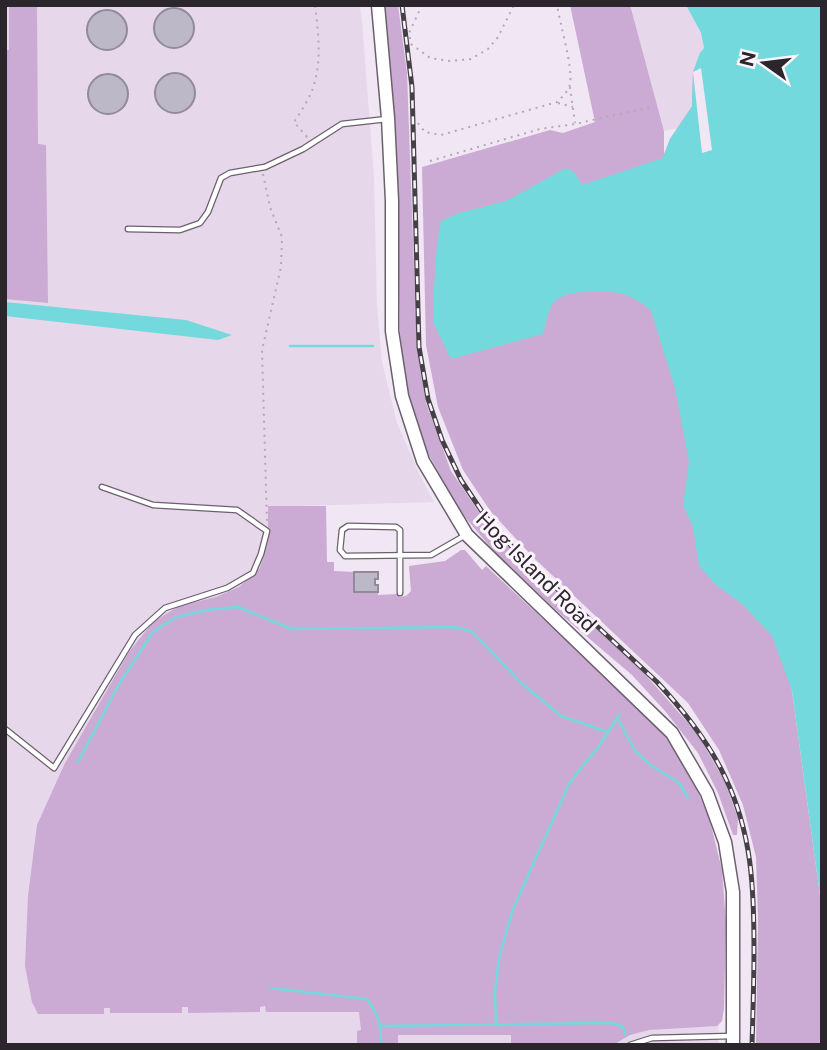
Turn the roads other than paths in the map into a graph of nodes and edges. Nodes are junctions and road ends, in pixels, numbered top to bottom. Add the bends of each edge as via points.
1 (378, 5) edge
2 (388, 118) junction
3 (128, 229) dead end
4 (102, 487) dead end
5 (467, 535) junction
6 (400, 555) junction
7 (400, 593) dead end
8 (5, 729) edge
9 (733, 1041) edge
10 (630, 1045) edge

1 - 2 street, Hog Island Road
2 - 3 lane via 342,124 282,160 221,178 200,223 180,230
2 - 5 street, Hog Island Road via 392,331 402,396 424,461
4 - 8 lane via 153,505 237,510 267,531 261,554 253,573 227,588 165,608 135,635 54,768
5 - 6 lane via 431,555
5 - 9 street, Hog Island Road via 672,733 707,793 725,842 733,892
6 - 6 lane via 400,530 396,527 348,526 342,530 340,550 345,556
6 - 7 lane
9 - 10 lane via 652,1038

